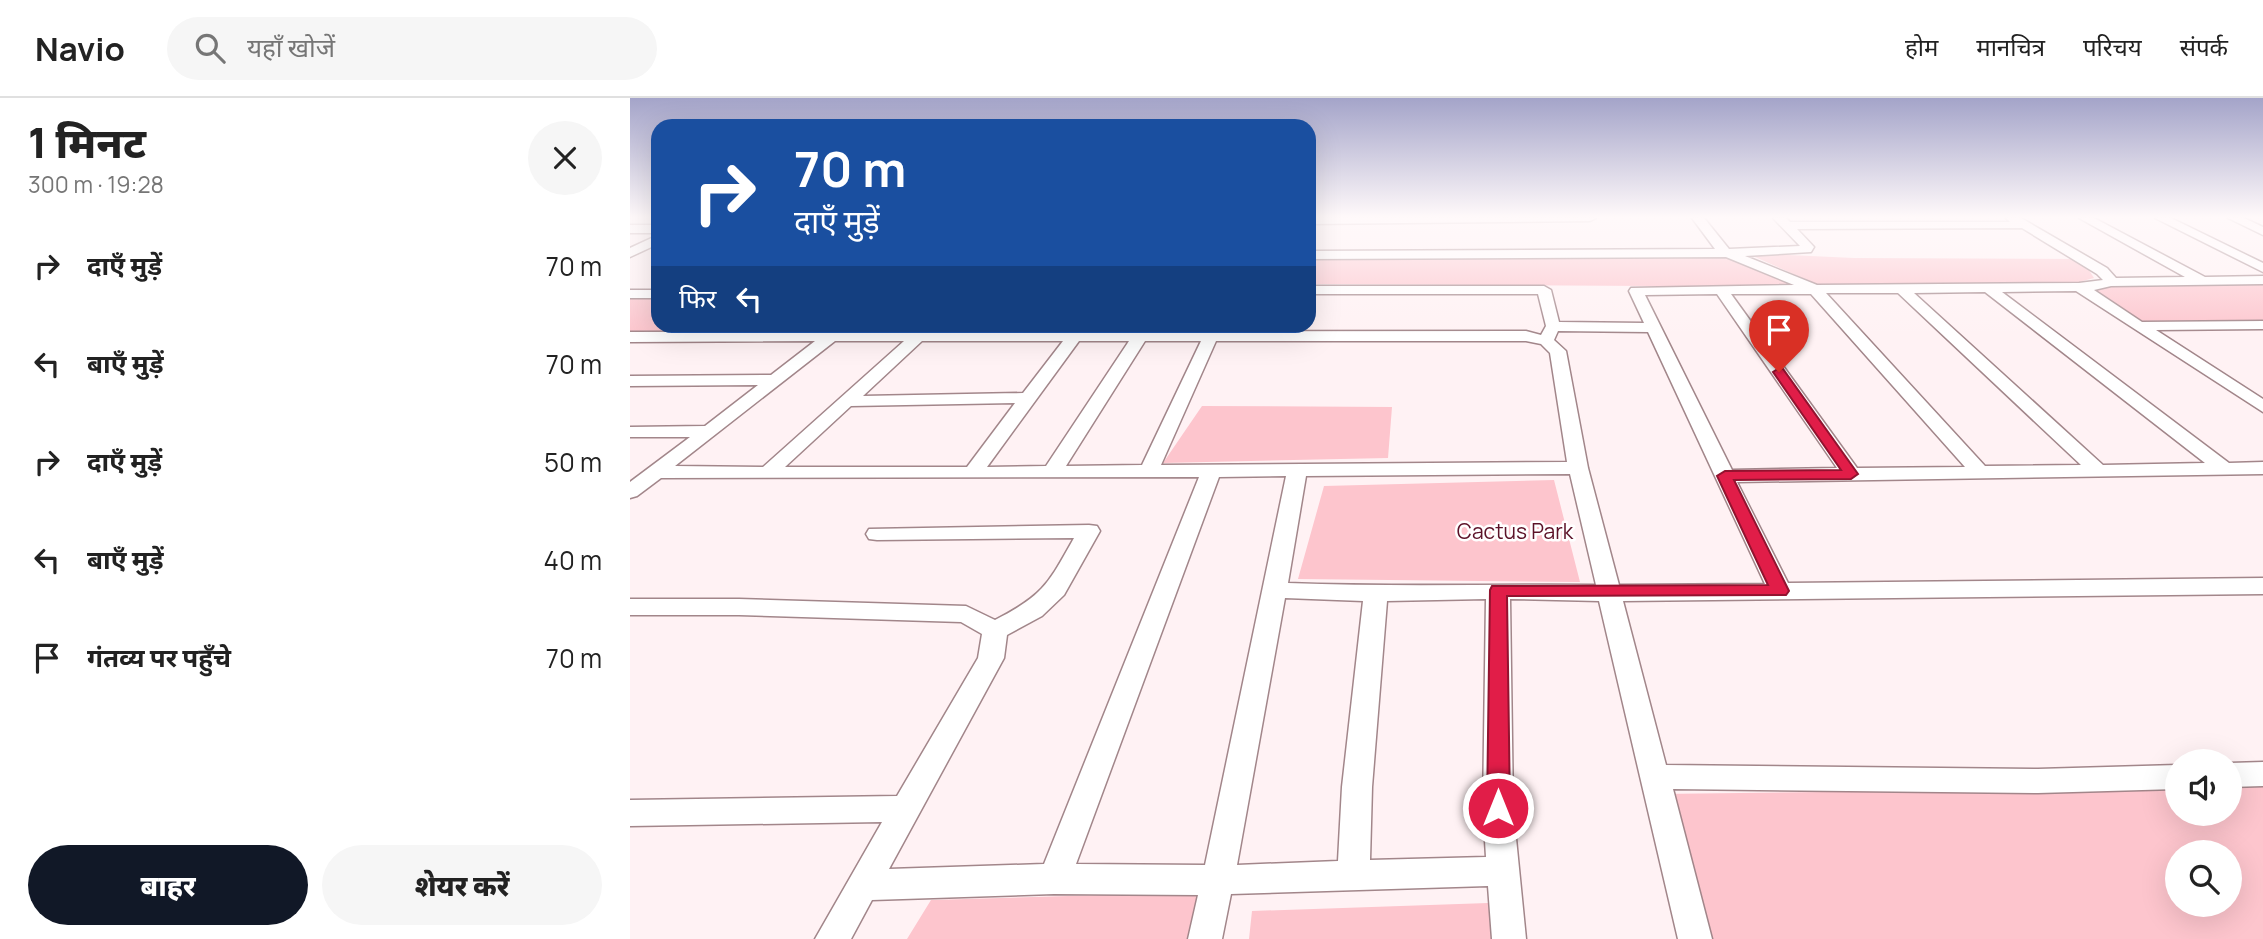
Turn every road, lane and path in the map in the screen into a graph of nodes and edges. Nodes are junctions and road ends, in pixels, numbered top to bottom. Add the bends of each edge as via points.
1 (1647, 257) edge
2 (1737, 257) edge
3 (2078, 257) edge
4 (2159, 257) edge
5 (2241, 257) edge
6 (2263, 268) edge
7 (1316, 275) edge
8 (1316, 275) edge
9 (2263, 280) edge
10 (2203, 281) junction
11 (2109, 282) junction
12 (651, 285) edge
13 (1986, 286) junction
14 (2080, 287) junction
15 (1900, 288) junction
16 (1814, 289) junction
17 (1721, 290) junction
18 (632, 294) edge
19 (651, 294) edge
20 (2139, 326) junction
21 (2255, 326) edge
22 (1654, 328) junction
23 (1316, 330) edge
24 (911, 333) edge
25 (913, 333) edge
26 (954, 333) edge
27 (1152, 333) edge
28 (1194, 333) edge
29 (1246, 333) edge
30 (1549, 334) junction
31 (2263, 334) edge
32 (1141, 335) junction
33 (1211, 335) junction
34 (1075, 336) junction
35 (630, 337) edge
36 (832, 337) junction
37 (776, 380) junction
38 (630, 381) edge
39 (1028, 398) junction
40 (846, 401) junction
41 (2263, 407) edge
42 (709, 431) junction
43 (630, 432) edge
44 (1578, 468) junction
45 (2263, 468) edge
46 (2225, 469) junction
47 (2098, 470) junction
48 (1149, 471) junction
49 (1211, 471) junction
50 (1297, 471) junction
51 (656, 472) junction
52 (768, 472) junction
53 (1052, 472) junction
54 (1980, 472) junction
55 (972, 473) junction
56 (1851, 474) junction
57 (1725, 476) junction
58 (630, 492) edge
59 (877, 534) dead end
60 (2263, 586) edge
61 (1273, 590) junction
62 (1498, 590) junction
63 (1780, 591) junction
64 (1609, 593) junction
65 (1376, 594) junction
66 (630, 607) edge
67 (995, 631) junction
68 (2263, 774) edge
69 (2242, 775) edge
70 (1655, 777) junction
71 (2165, 777) edge
72 (906, 809) junction
73 (630, 813) edge
74 (1503, 871) junction
75 (1354, 874) junction
76 (1054, 879) junction
77 (1217, 880) junction
78 (863, 885) junction
79 (832, 939) edge
80 (1205, 939) edge
81 (1509, 939) edge
82 (1695, 939) edge

1 - 7 street
2 - 16 street
3 - 11 street via 2110,277
4 - 10 street
5 - 6 street
8 - 30 street via 1544,290
9 - 10 street
10 - 11 street
11 - 14 street
12 - 18 street
13 - 14 street
13 - 15 street
13 - 46 street
14 - 20 street
15 - 16 street
15 - 47 street
16 - 17 street
16 - 54 street
17 - 22 street via 1636,290
17 - 56 street
18 - 19 street
20 - 21 street
20 - 41 street
21 - 31 street
22 - 30 street
22 - 57 street
23 - 30 street
24 - 36 street via 898,338
25 - 40 street
26 - 34 street
27 - 32 street
28 - 33 street
29 - 33 street
30 - 44 street via 1558,351
32 - 34 street
32 - 53 street
33 - 48 street
34 - 39 street
35 - 36 street
36 - 37 street
37 - 38 street
37 - 42 street
39 - 40 street
39 - 55 street
40 - 52 street
42 - 43 street
42 - 51 street
44 - 50 street
44 - 64 street
45 - 46 street
46 - 47 street
47 - 54 street
48 - 49 street
48 - 53 street
49 - 50 street
49 - 76 street
50 - 61 street
51 - 52 street
51 - 58 street
52 - 55 street
53 - 55 street
54 - 56 street
56 - 57 street
57 - 63 street
59 - 67 street via 1089,531 1056,590 1034,610
60 - 63 street
61 - 65 street
61 - 77 street
62 - 64 street
62 - 65 street
62 - 74 street via 1498,808
63 - 64 street
64 - 70 street
65 - 75 street via 1357,788
66 - 67 street via 966,614
67 - 72 street via 991,659
68 - 69 street
70 - 71 street via 2038,781
70 - 82 street
72 - 73 street
72 - 78 street
74 - 75 street
74 - 81 street
75 - 77 street
76 - 77 street
76 - 78 street
77 - 80 street
78 - 79 street

